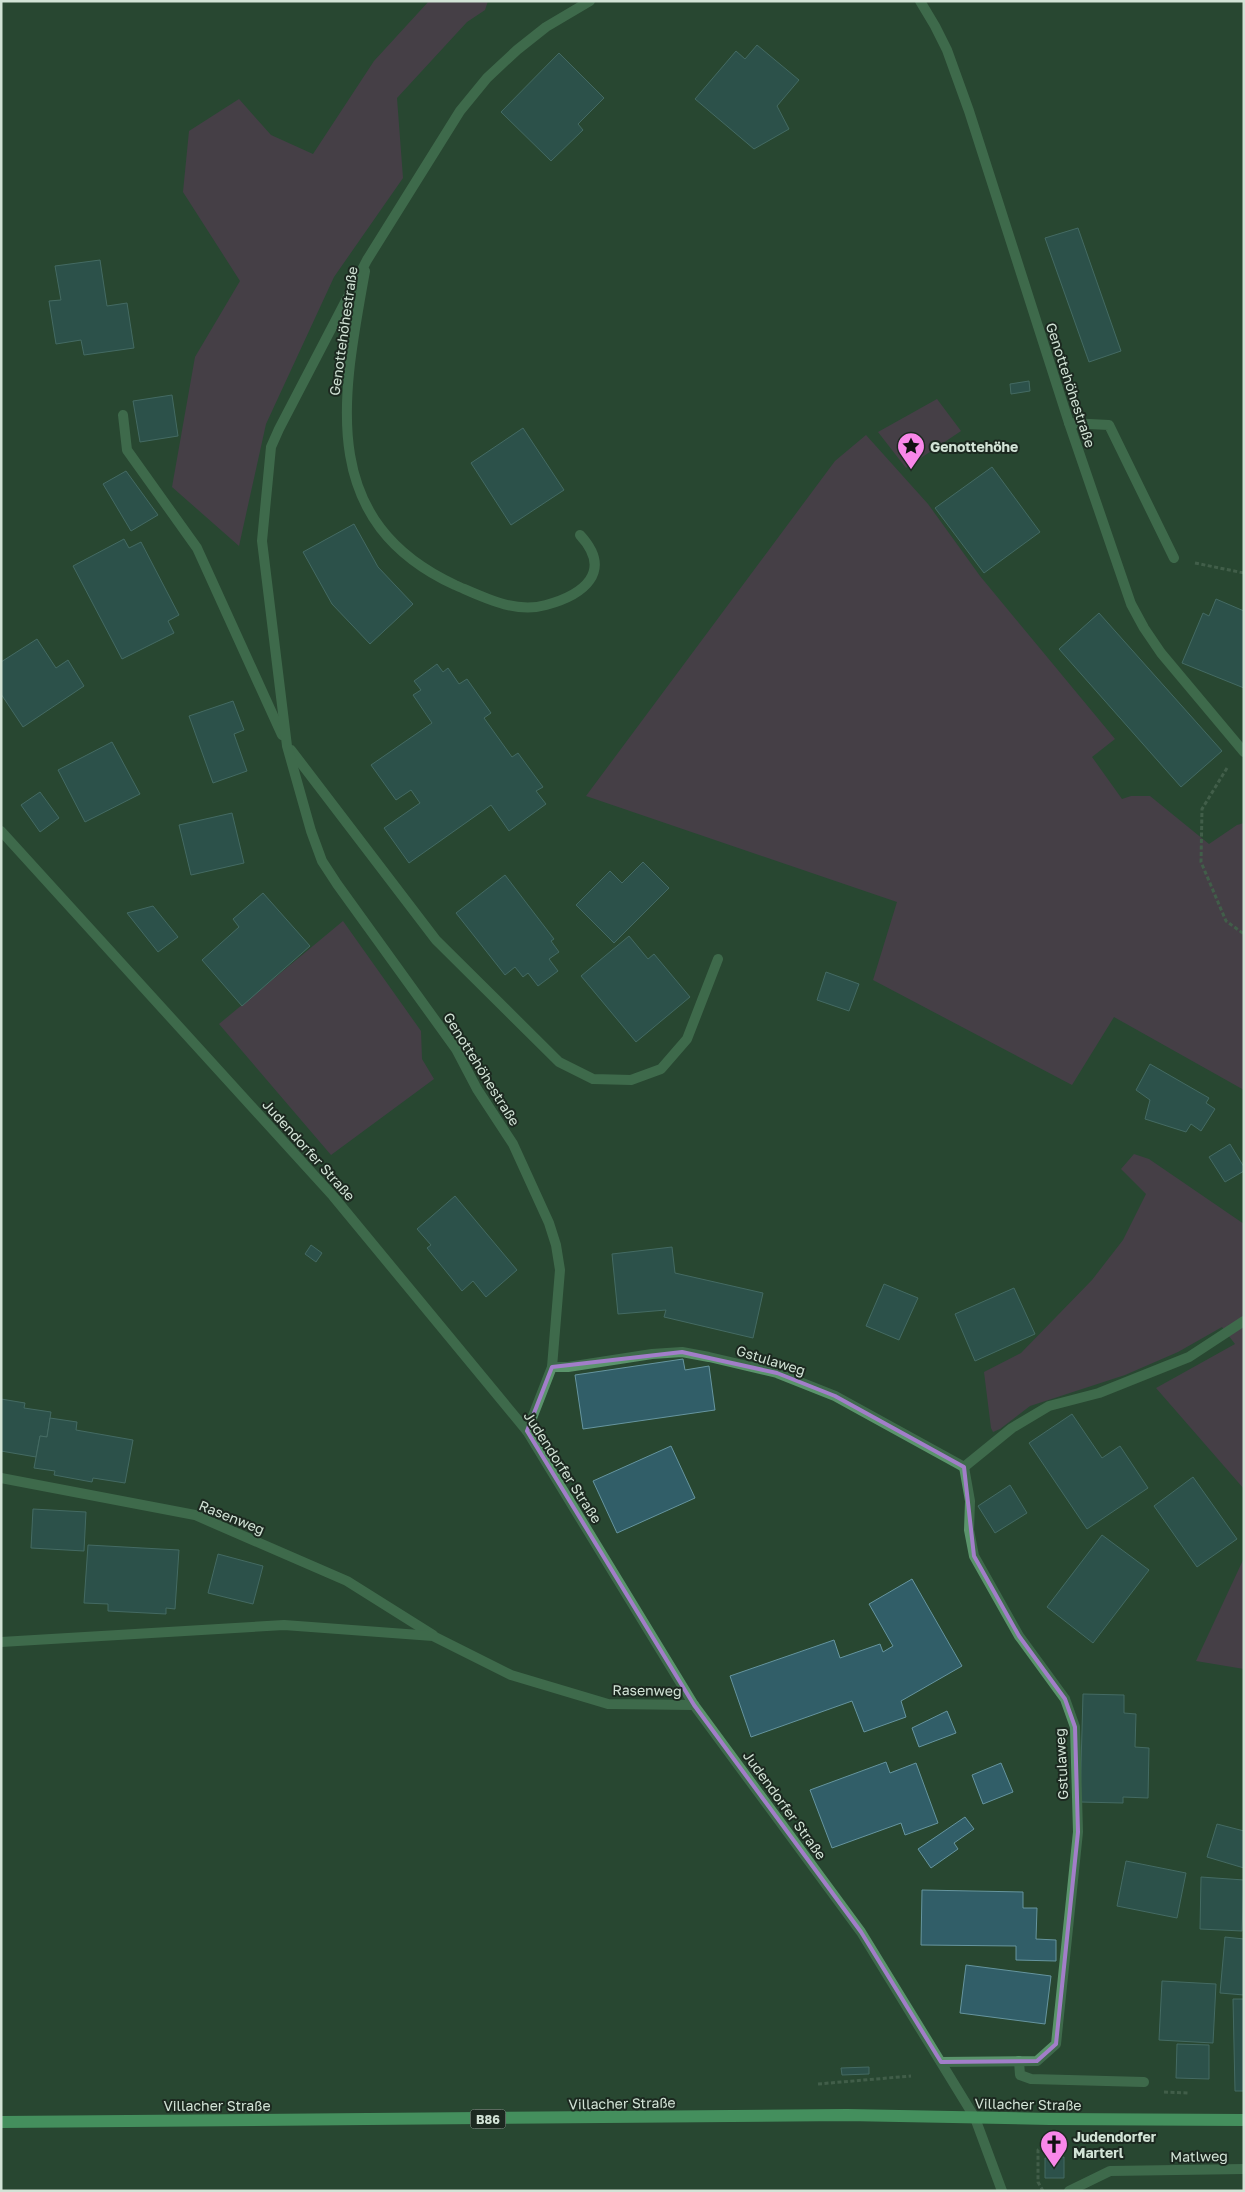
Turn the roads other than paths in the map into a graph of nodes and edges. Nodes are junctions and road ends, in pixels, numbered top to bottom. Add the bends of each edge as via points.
1 (590, 1) edge
2 (920, 1) edge
3 (367, 260) junction
4 (123, 415) dead end
5 (1069, 423) junction
6 (580, 535) dead end
7 (1174, 558) road end
8 (287, 746) junction
9 (1242, 750) edge
10 (1, 831) edge
11 (718, 959) dead end
12 (1244, 1321) edge
13 (552, 1367) junction
14 (527, 1431) junction
15 (964, 1467) junction
16 (1, 1478) edge
17 (433, 1636) junction
18 (1, 1642) edge
19 (694, 1705) junction
20 (1019, 2061) junction
21 (941, 2062) junction
22 (1144, 2082) dead end
23 (974, 2118) junction
24 (1244, 2120) edge
25 (1, 2122) edge
26 (1244, 2170) edge
27 (1002, 2191) edge
28 (1069, 2191) edge

1 - 3 street, Genottehöhestraße via 546,27 487,78 460,111
2 - 5 street, Genottehöhestraße via 947,50 969,111
3 - 6 street, Genottehöhestraße via 349,364 346,424 355,474 372,516 400,550 418,564 486,599 516,607 548,604 573,595 585,586 593,576 595,564 593,553
3 - 8 street, Genottehöhestraße via 271,447 262,541
4 - 8 street, Genottehöhestraße via 127,450 198,548
5 - 7 street via 1109,425
5 - 9 street, Genottehöhestraße via 1131,604 1161,653
8 - 11 street, Genottehöhestraße via 436,940 560,1062 593,1079 631,1080 661,1069 687,1039
8 - 13 street, Genottehöhestraße via 322,861 456,1049 527,1172 549,1223 558,1256 559,1288
10 - 14 street, Judendorfer Straße via 333,1196
12 - 15 street via 1189,1357 1099,1393 1049,1406 1012,1428
13 - 14 street, Genottehöhestraße
13 - 15 street, Gstulaweg via 682,1352 777,1373 835,1396
14 - 19 street, Judendorfer Straße
15 - 20 street, Gstulaweg via 974,1556 1020,1636 1065,1698 1075,1726 1078,1832 1056,2044 1038,2061
16 - 17 street, Rasenweg via 195,1515 347,1581
17 - 18 street, Rasenweg via 284,1625
17 - 19 street, Rasenweg via 511,1675 608,1704
19 - 21 street, Judendorfer Straße via 861,1932
20 - 21 street, Gstulaweg
20 - 22 street via 1020,2075 1031,2079
21 - 23 street, Judendorfer Straße
23 - 24 main road, Villacher Straße / B86
23 - 25 main road, Villacher Straße / B86 via 847,2115
23 - 27 street, Judendorfer Straße
26 - 28 street, Matlweg via 1110,2171

